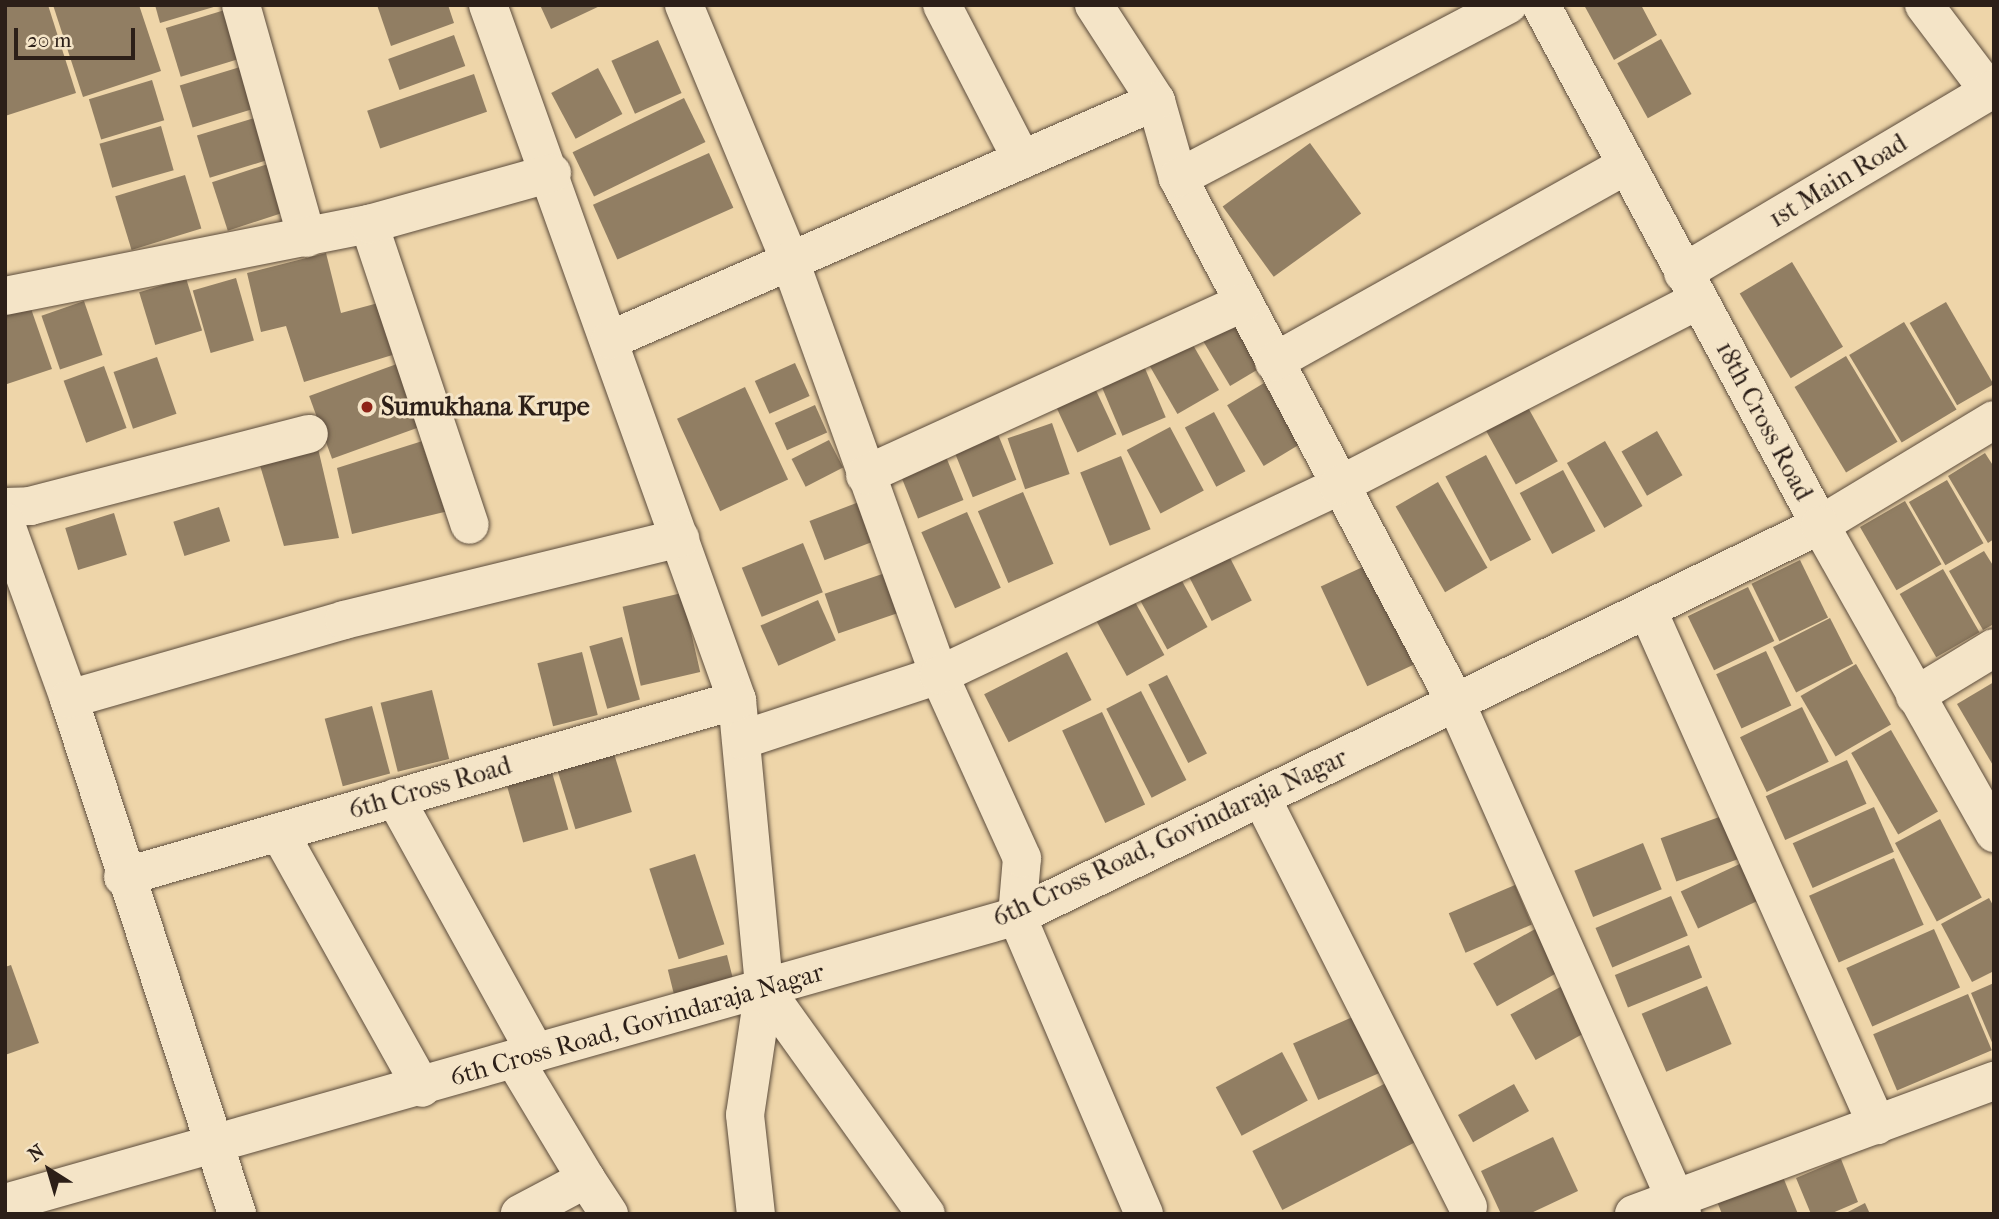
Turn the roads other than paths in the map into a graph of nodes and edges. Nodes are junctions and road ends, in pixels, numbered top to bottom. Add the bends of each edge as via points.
1 (241, 5) edge
2 (488, 5) edge
3 (684, 5) edge
4 (942, 5) edge
5 (1094, 5) edge
6 (1508, 5) edge
7 (1541, 5) edge
8 (1924, 5) edge
9 (1991, 90) edge
10 (1156, 101) junction
11 (1021, 160) junction
12 (1625, 166) junction
13 (552, 173) junction
14 (1178, 178) junction
15 (369, 224) junction
16 (307, 238) junction
17 (790, 261) junction
18 (1691, 286) junction
19 (5, 296) edge
20 (1243, 303) junction
21 (610, 340) junction
22 (1274, 362) junction
23 (1994, 420) edge
24 (309, 434) dead end
25 (865, 475) junction
26 (1338, 486) junction
27 (5, 507) edge
28 (5, 522) edge
29 (470, 525) dead end
30 (1820, 525) junction
31 (680, 538) junction
32 (1648, 611) junction
33 (1994, 648) edge
34 (939, 675) junction
35 (1915, 696) junction
36 (69, 699) junction
37 (737, 700) junction
38 (1456, 703) junction
39 (741, 740) junction
40 (1261, 797) junction
41 (396, 798) junction
42 (279, 832) junction
43 (1994, 833) edge
44 (123, 877) junction
45 (1017, 916) junction
46 (764, 988) junction
47 (525, 1056) junction
48 (1994, 1082) edge
49 (422, 1088) junction
50 (1877, 1125) junction
51 (212, 1146) junction
52 (586, 1178) junction
53 (5, 1203) edge
54 (1678, 1206) edge
55 (1464, 1212) edge
56 (236, 1214) edge
57 (520, 1214) edge
58 (609, 1214) edge
59 (756, 1214) edge
60 (926, 1214) edge
61 (1144, 1214) edge
62 (1634, 1214) edge

1 - 16 street
2 - 13 street
3 - 17 street
4 - 11 street
5 - 10 street
6 - 14 street
7 - 12 street, 18th Cross Road
8 - 9 street
9 - 18 street, 1st Main Road
10 - 11 street
10 - 14 street
11 - 17 street
12 - 18 street, 18th Cross Road
12 - 22 street
13 - 15 street
13 - 21 street
14 - 20 street
15 - 16 street
15 - 29 street
16 - 19 street
17 - 21 street
17 - 25 street
18 - 26 street, 1st Main Road
18 - 30 street, 18th Cross Road
20 - 22 street
20 - 25 street
21 - 31 street
22 - 26 street
23 - 30 street, 6th Cross Road, Govindaraja Nagar
24 - 27 street via 30,506
25 - 34 street
26 - 34 street, 1st Main Road
26 - 38 street
28 - 36 street
30 - 32 street, 6th Cross Road, Govindaraja Nagar
30 - 35 street, 18th Cross Road
31 - 36 street via 344,620
31 - 37 street
32 - 38 street, 6th Cross Road, Govindaraja Nagar
32 - 50 street
33 - 35 street
34 - 39 street, 1st Main Road
34 - 45 street via 1022,858
35 - 43 street, 18th Cross Road
36 - 44 street
37 - 39 street
37 - 41 street, 6th Cross Road
38 - 40 street, 6th Cross Road, Govindaraja Nagar
38 - 54 street
39 - 46 street
40 - 45 street, 6th Cross Road, Govindaraja Nagar
40 - 55 street
41 - 42 street, 6th Cross Road
41 - 47 street
42 - 44 street, 6th Cross Road
42 - 49 street
44 - 51 street
45 - 46 street, 6th Cross Road, Govindaraja Nagar
45 - 61 street
46 - 47 street, 6th Cross Road, Govindaraja Nagar
46 - 59 street via 745,1115
46 - 60 street
47 - 49 street, 6th Cross Road, Govindaraja Nagar
47 - 52 street
48 - 50 street
49 - 51 street, 6th Cross Road, Govindaraja Nagar
50 - 54 street
51 - 53 street, 6th Cross Road, Govindaraja Nagar
51 - 56 street
52 - 57 street
52 - 58 street
54 - 62 street

